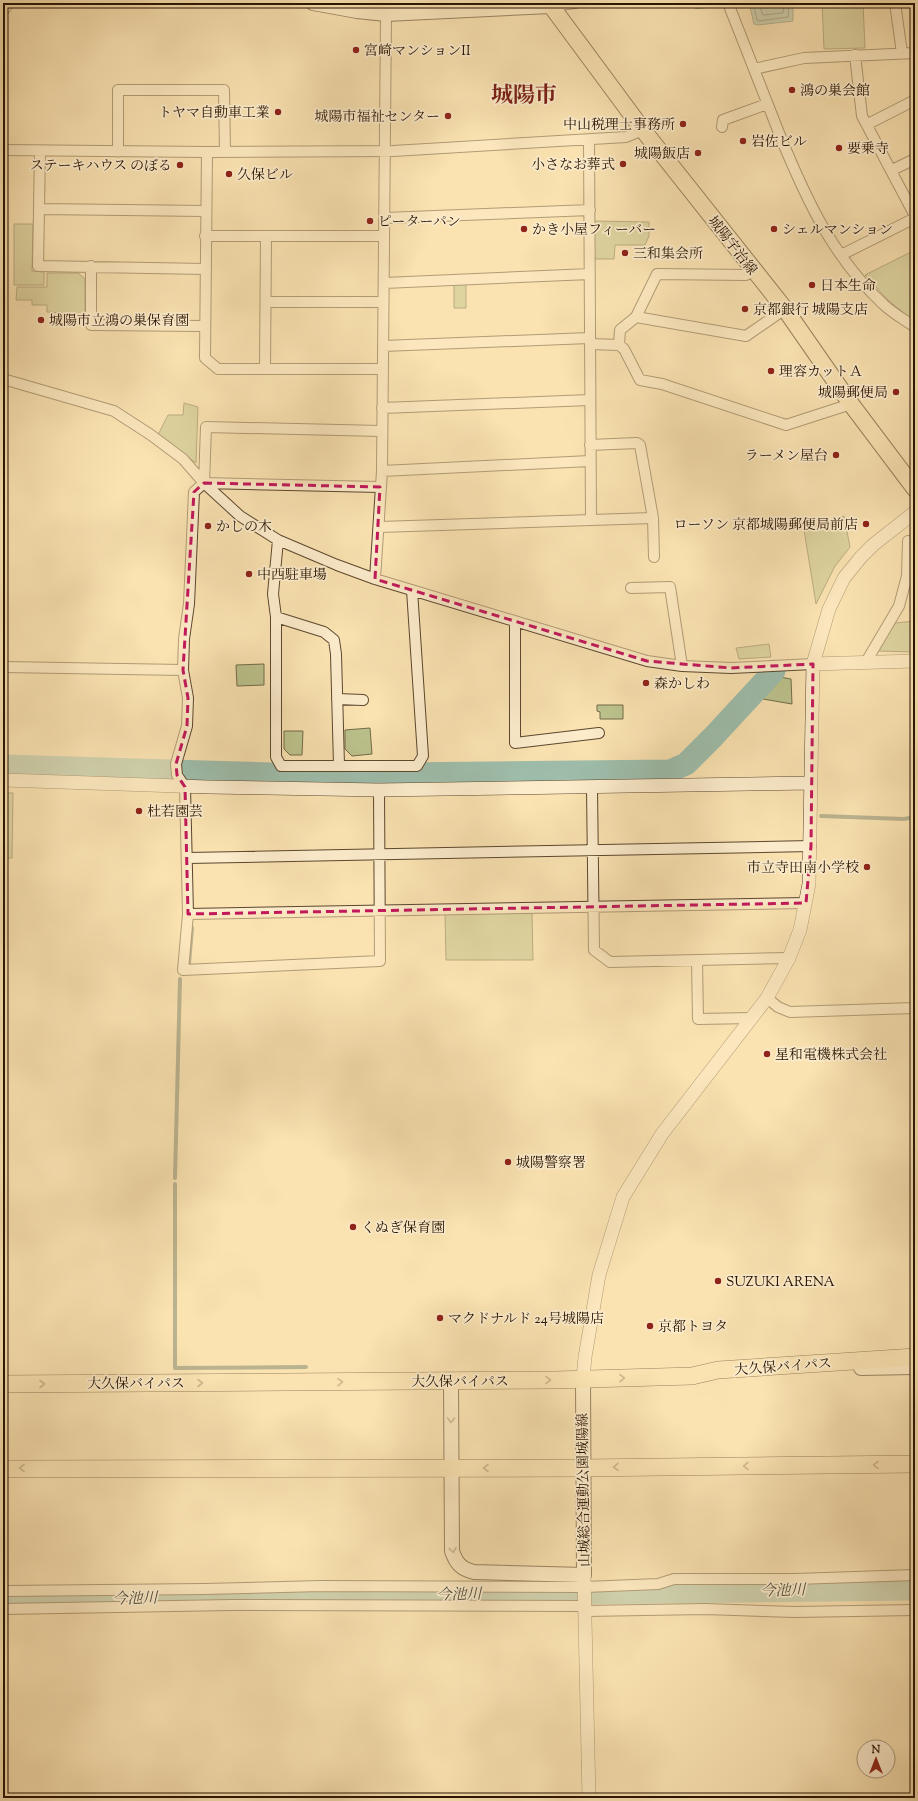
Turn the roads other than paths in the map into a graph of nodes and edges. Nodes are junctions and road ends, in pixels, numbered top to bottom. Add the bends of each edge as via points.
1 (9, 3) edge
2 (313, 3) edge
3 (575, 3) edge
4 (728, 3) edge
5 (895, 3) edge
6 (550, 4) edge
7 (3, 11) edge
8 (386, 14) junction
9 (902, 53) junction
10 (915, 53) edge
11 (855, 55) junction
12 (754, 69) junction
13 (915, 100) edge
14 (768, 104) junction
15 (868, 124) junction
16 (722, 127) dead end
17 (643, 130) junction
18 (589, 140) junction
19 (3, 150) edge
20 (40, 151) junction
21 (225, 151) junction
22 (385, 151) junction
23 (118, 152) junction
24 (207, 152) junction
25 (915, 159) edge
26 (892, 170) junction
27 (39, 209) junction
28 (590, 210) junction
29 (206, 211) junction
30 (915, 217) edge
31 (385, 218) junction
32 (205, 236) junction
33 (266, 236) junction
34 (384, 236) junction
35 (841, 255) junction
36 (91, 266) junction
37 (205, 268) junction
38 (753, 272) junction
39 (590, 274) junction
40 (384, 283) junction
41 (266, 302) junction
42 (384, 302) junction
43 (785, 309) junction
44 (636, 317) junction
45 (204, 326) junction
46 (915, 327) edge
47 (590, 341) junction
48 (619, 345) junction
49 (383, 346) junction
50 (265, 369) junction
51 (382, 369) junction
52 (3, 379) edge
53 (590, 400) junction
54 (851, 404) junction
55 (382, 408) junction
56 (381, 431) junction
57 (590, 444) junction
58 (590, 461) junction
59 (382, 471) junction
60 (204, 483) junction
61 (380, 487) junction
62 (915, 490) edge
63 (915, 512) edge
64 (653, 518) junction
65 (591, 520) junction
66 (379, 527) junction
67 (278, 540) junction
68 (908, 541) dead end
69 (654, 557) dead end
70 (375, 579) junction
71 (631, 588) dead end
72 (412, 590) junction
73 (276, 617) junction
74 (515, 622) junction
75 (915, 661) edge
76 (866, 662) junction
77 (813, 664) junction
78 (682, 666) junction
79 (3, 667) edge
80 (183, 670) junction
81 (338, 699) junction
82 (363, 700) dead end
83 (598, 734) dead end
84 (339, 765) junction
85 (3, 780) edge
86 (811, 783) junction
87 (186, 787) junction
88 (592, 788) junction
89 (378, 790) junction
90 (811, 846) junction
91 (593, 850) junction
92 (380, 854) junction
93 (187, 858) junction
94 (806, 903) junction
95 (593, 906) junction
96 (379, 909) junction
97 (188, 914) junction
98 (789, 958) junction
99 (697, 960) junction
100 (767, 998) junction
101 (915, 1008) edge
102 (752, 1018) junction
103 (915, 1357) edge
104 (915, 1367) edge
105 (769, 1368) junction
106 (583, 1379) junction
107 (451, 1381) junction
108 (3, 1384) edge
109 (915, 1464) edge
110 (451, 1468) junction
111 (583, 1468) junction
112 (3, 1469) edge
113 (915, 1575) edge
114 (585, 1581) junction
115 (3, 1590) edge
116 (585, 1607) junction
117 (3, 1609) edge
118 (915, 1610) edge
119 (589, 1798) edge

1 - 7 street
2 - 8 main road
3 - 6 street
4 - 12 street
5 - 9 street
6 - 8 main road
6 - 17 main road, 城陽宇治線
8 - 22 street
9 - 10 street
9 - 11 street
11 - 12 street via 804,58
11 - 15 street via 862,116
12 - 14 street
13 - 15 street
14 - 16 street via 723,120
14 - 35 street via 808,203
15 - 26 street
17 - 18 street via 626,138
17 - 38 main road, 城陽宇治線
18 - 22 street
18 - 28 street
19 - 20 street
20 - 23 street
20 - 27 street
21 - 22 street
21 - 23 street via 224,90 118,90
21 - 24 street
22 - 31 street
23 - 24 street
24 - 29 street
25 - 26 street
26 - 30 street
27 - 29 street
27 - 36 street via 38,266
28 - 31 street
28 - 39 street
29 - 32 street
30 - 35 street
31 - 34 street
32 - 33 street
32 - 37 street
33 - 34 street
33 - 41 street
34 - 40 street
35 - 46 street via 862,284 884,306
36 - 37 street
36 - 45 street via 91,325
37 - 45 street
38 - 43 main road, 城陽宇治線
38 - 44 street via 746,275 657,274
39 - 40 street
39 - 47 street
40 - 42 street
41 - 42 street
41 - 50 street
42 - 49 street
43 - 44 street via 746,336
43 - 54 main road, 城陽宇治線
44 - 48 street via 620,330
45 - 50 street via 205,358 218,369
47 - 48 street
47 - 49 street
47 - 53 street
48 - 54 street via 624,349 640,380 662,384 786,425
49 - 51 street
50 - 51 street
51 - 55 street
52 - 60 street via 114,411 152,434 183,459
53 - 55 street
53 - 57 street
54 - 62 main road, 城陽宇治線
55 - 56 street
56 - 59 street
56 - 60 street via 206,427
57 - 58 street
57 - 64 street via 640,445
58 - 59 street
58 - 65 street
59 - 61 street
60 - 61 street
60 - 67 street via 240,516
60 - 80 street via 194,492
61 - 66 street
63 - 77 street via 873,545 844,578 829,609
64 - 65 street
64 - 69 street
65 - 66 street
66 - 70 street
67 - 70 street
67 - 73 street via 273,594
68 - 76 street via 907,576 899,606
70 - 72 street
71 - 78 street via 670,587
72 - 74 street
72 - 84 street via 423,756 417,766
73 - 81 street via 324,632 334,640
73 - 84 street via 276,757 281,766
74 - 78 street via 647,661
74 - 83 street via 515,743
75 - 76 street
76 - 77 street
77 - 78 street via 731,668
77 - 86 street
79 - 80 street
80 - 87 street via 188,698 187,726 176,764 176,774
81 - 82 street
81 - 84 street
85 - 87 street
86 - 88 street
86 - 90 street
87 - 89 street
87 - 93 street
88 - 89 street
88 - 91 street
89 - 92 street
90 - 91 street
90 - 94 street
91 - 92 street
91 - 95 street
92 - 93 street
92 - 96 street
93 - 97 street
94 - 95 street
94 - 98 street via 800,930
95 - 96 street
95 - 99 street via 594,950 610,962
96 - 97 street
96 - 97 street via 380,961 183,970
98 - 99 street
98 - 100 street
99 - 102 street via 698,1019
100 - 101 street via 790,1012
100 - 102 street
102 - 106 street via 662,1134 623,1197 599,1275
103 - 105 highway, 大久保バイパス
104 - 105 main road
106 -> 105 highway, 大久保バイパス via 692,1376 718,1370
107 -> 106 highway, 大久保バイパス
106 - 111 main road, 山城総合運動公園城陽線
108 -> 107 highway, 大久保バイパス
107 -> 110 main road, 山城総合運動公園城陽線
109 -> 111 highway
111 -> 110 highway
110 -> 112 highway
110 -> 114 main road, 山城総合運動公園城陽線 via 452,1551 460,1566 474,1572
111 - 114 main road, 山城総合運動公園城陽線
113 - 114 street via 674,1580 658,1584
114 - 115 street via 204,1590
114 - 116 street
116 - 117 street via 232,1605
116 - 118 street via 796,1612
116 - 119 street

